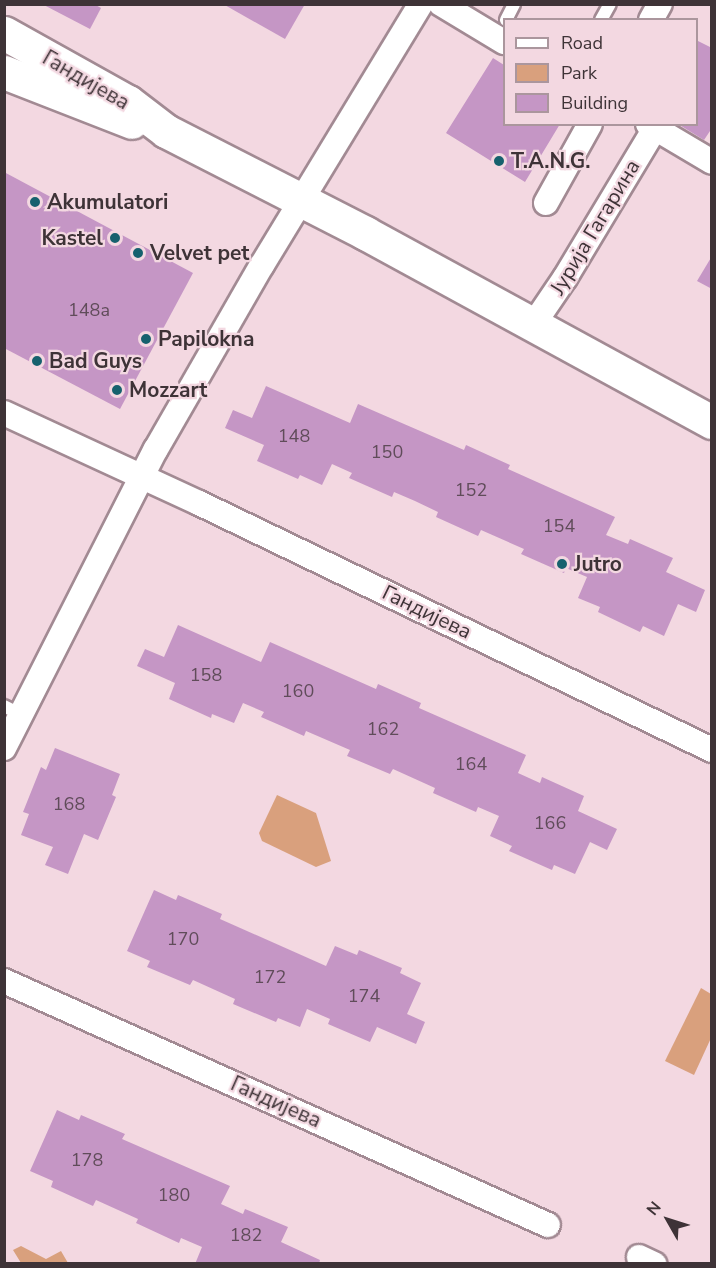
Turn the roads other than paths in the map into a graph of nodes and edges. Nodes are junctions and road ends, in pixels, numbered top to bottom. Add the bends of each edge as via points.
1 (421, 4) edge
2 (441, 4) edge
3 (514, 4) edge
4 (610, 4) edge
5 (660, 4) edge
6 (508, 18) edge
7 (602, 18) edge
8 (652, 18) edge
9 (503, 30) edge
10 (4, 33) edge
11 (4, 72) edge
12 (589, 126) edge
13 (651, 126) edge
14 (166, 131) junction
15 (711, 162) edge
16 (302, 200) junction
17 (546, 203) dead end
18 (533, 325) junction
19 (4, 413) edge
20 (711, 422) edge
21 (141, 476) junction
22 (12, 710) edge
23 (4, 748) edge
24 (711, 750) edge
25 (4, 981) edge
26 (548, 1225) dead end

1 - 16 street
2 - 9 street
3 - 6 lane
4 - 7 lane
5 - 8 street
10 - 14 street, Гандијева via 128,102
11 - 14 street, Гандијева via 118,119
12 - 17 street
13 - 15 street, Јурија Гагарина
13 - 18 street, Јурија Гагарина via 565,278
14 - 16 street, Гандијева
16 - 18 street, Гандијева
16 - 21 street
18 - 20 street, Гандијева
19 - 21 street, Гандијева
21 - 22 street
21 - 24 street, Гандијева
22 - 23 street
25 - 26 street, Гандијева

